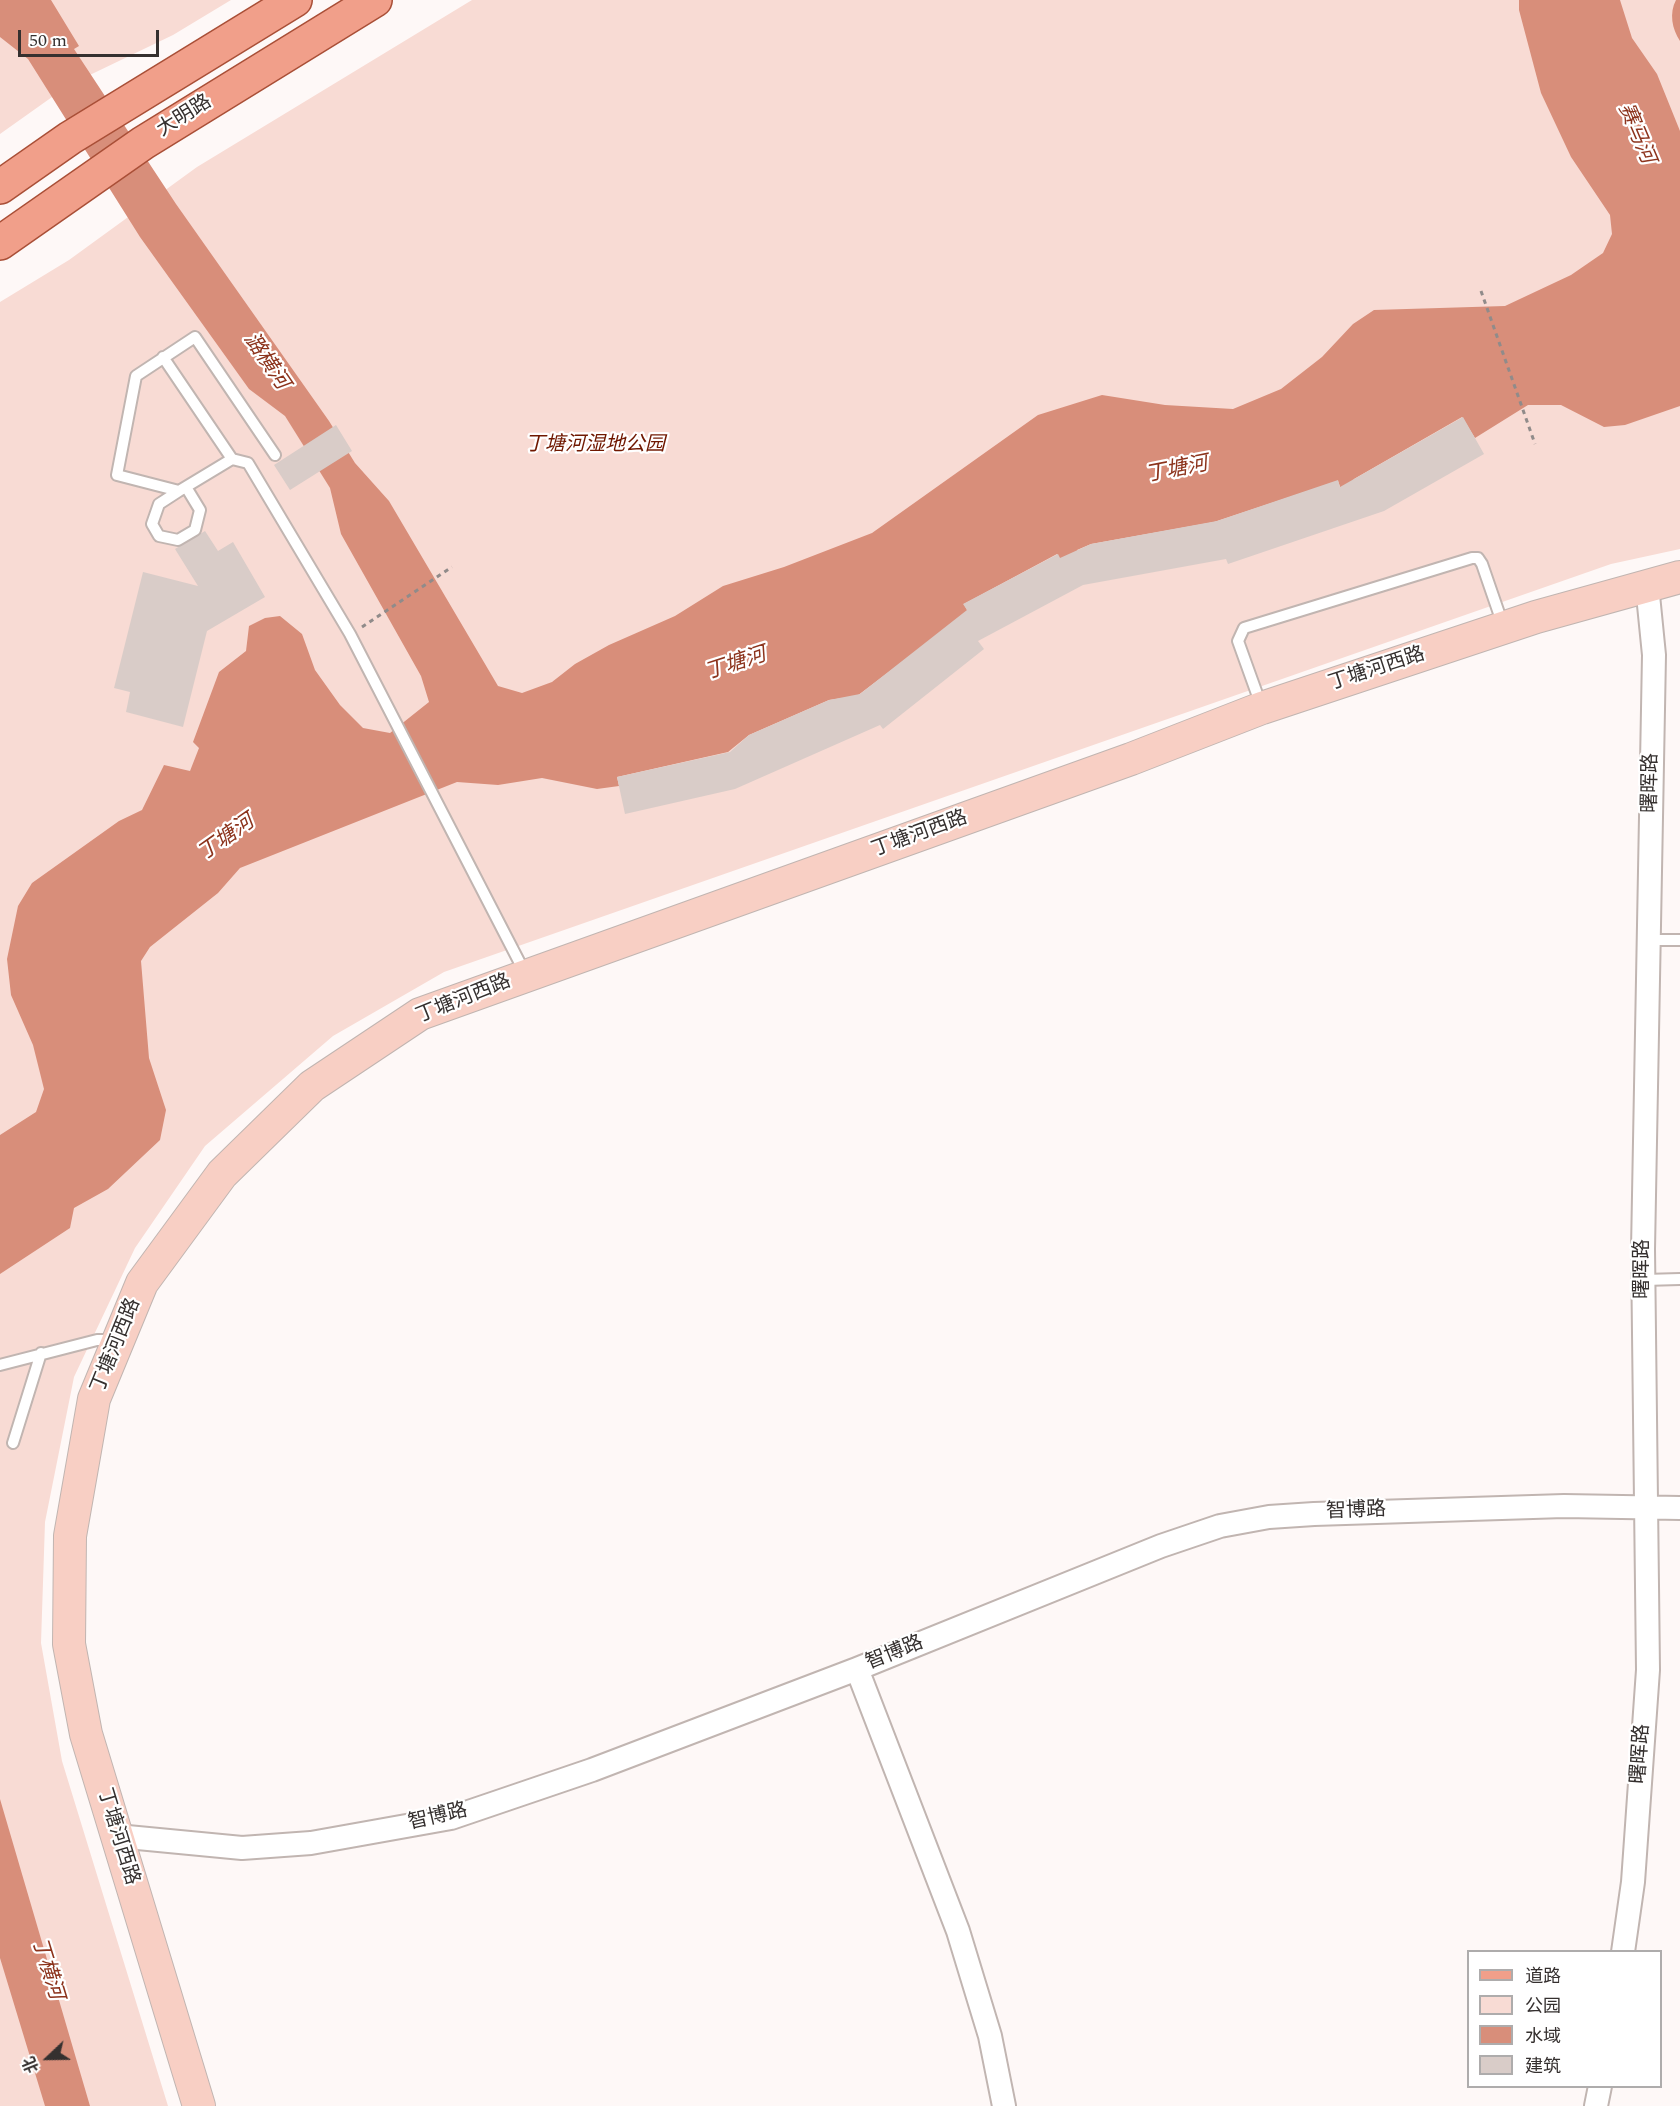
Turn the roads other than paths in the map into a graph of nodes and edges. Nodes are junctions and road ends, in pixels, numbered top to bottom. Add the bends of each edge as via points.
1 (295, 0) edge
2 (375, 0) edge
3 (0, 187) edge
4 (0, 243) edge
5 (163, 357) junction
6 (275, 455) dead end
7 (232, 459) junction
8 (182, 489) junction
9 (1680, 577) edge
10 (1647, 585) junction
11 (1504, 629) junction
12 (1262, 708) junction
13 (1649, 940) junction
14 (1680, 940) edge
15 (526, 976) junction
16 (1680, 1279) edge
17 (1644, 1280) junction
18 (119, 1341) junction
19 (41, 1353) junction
20 (0, 1365) edge
21 (13, 1443) dead end
22 (1648, 1508) junction
23 (1680, 1508) edge
24 (857, 1669) junction
25 (117, 1836) junction
26 (1623, 1950) edge
27 (1600, 2088) edge
28 (199, 2106) edge
29 (1004, 2106) edge
30 (1596, 2106) edge

1 - 3 main road via 70,138
2 - 4 main road, 大明路 via 143,143
5 - 6 lane via 195,337
5 - 7 lane
5 - 8 lane via 136,376 117,475
7 - 8 lane
7 - 15 lane via 248,463 350,634
8 - 8 lane via 159,504 152,524 159,536 178,540 195,530 200,510
9 - 10 street, 丁塘河西路
10 - 11 street, 丁塘河西路
10 - 13 street, 曙晖路 via 1654,655
11 - 12 street, 丁塘河西路
11 - 12 lane via 1478,558 1244,628 1238,641
12 - 15 street, 丁塘河西路 via 1131,759
13 - 14 lane
13 - 17 street, 曙晖路
15 - 18 street, 丁塘河西路 via 420,1014 312,1086 222,1173 142,1283
16 - 17 lane
17 - 22 street, 曙晖路
18 - 19 lane via 97,1340
18 - 25 street, 丁塘河西路 via 94,1399 70,1536 69,1632 86,1734
19 - 20 lane
19 - 21 lane
22 - 23 street, 智博路
22 - 24 street, 智博路 via 1564,1506 1314,1514 1220,1526 1161,1546
22 - 26 street, 曙晖路 via 1648,1670 1633,1882
24 - 25 street, 智博路 via 592,1770 451,1818 312,1843 242,1848
24 - 29 street via 958,1931 990,2036
25 - 28 street, 丁塘河西路
27 - 30 street

